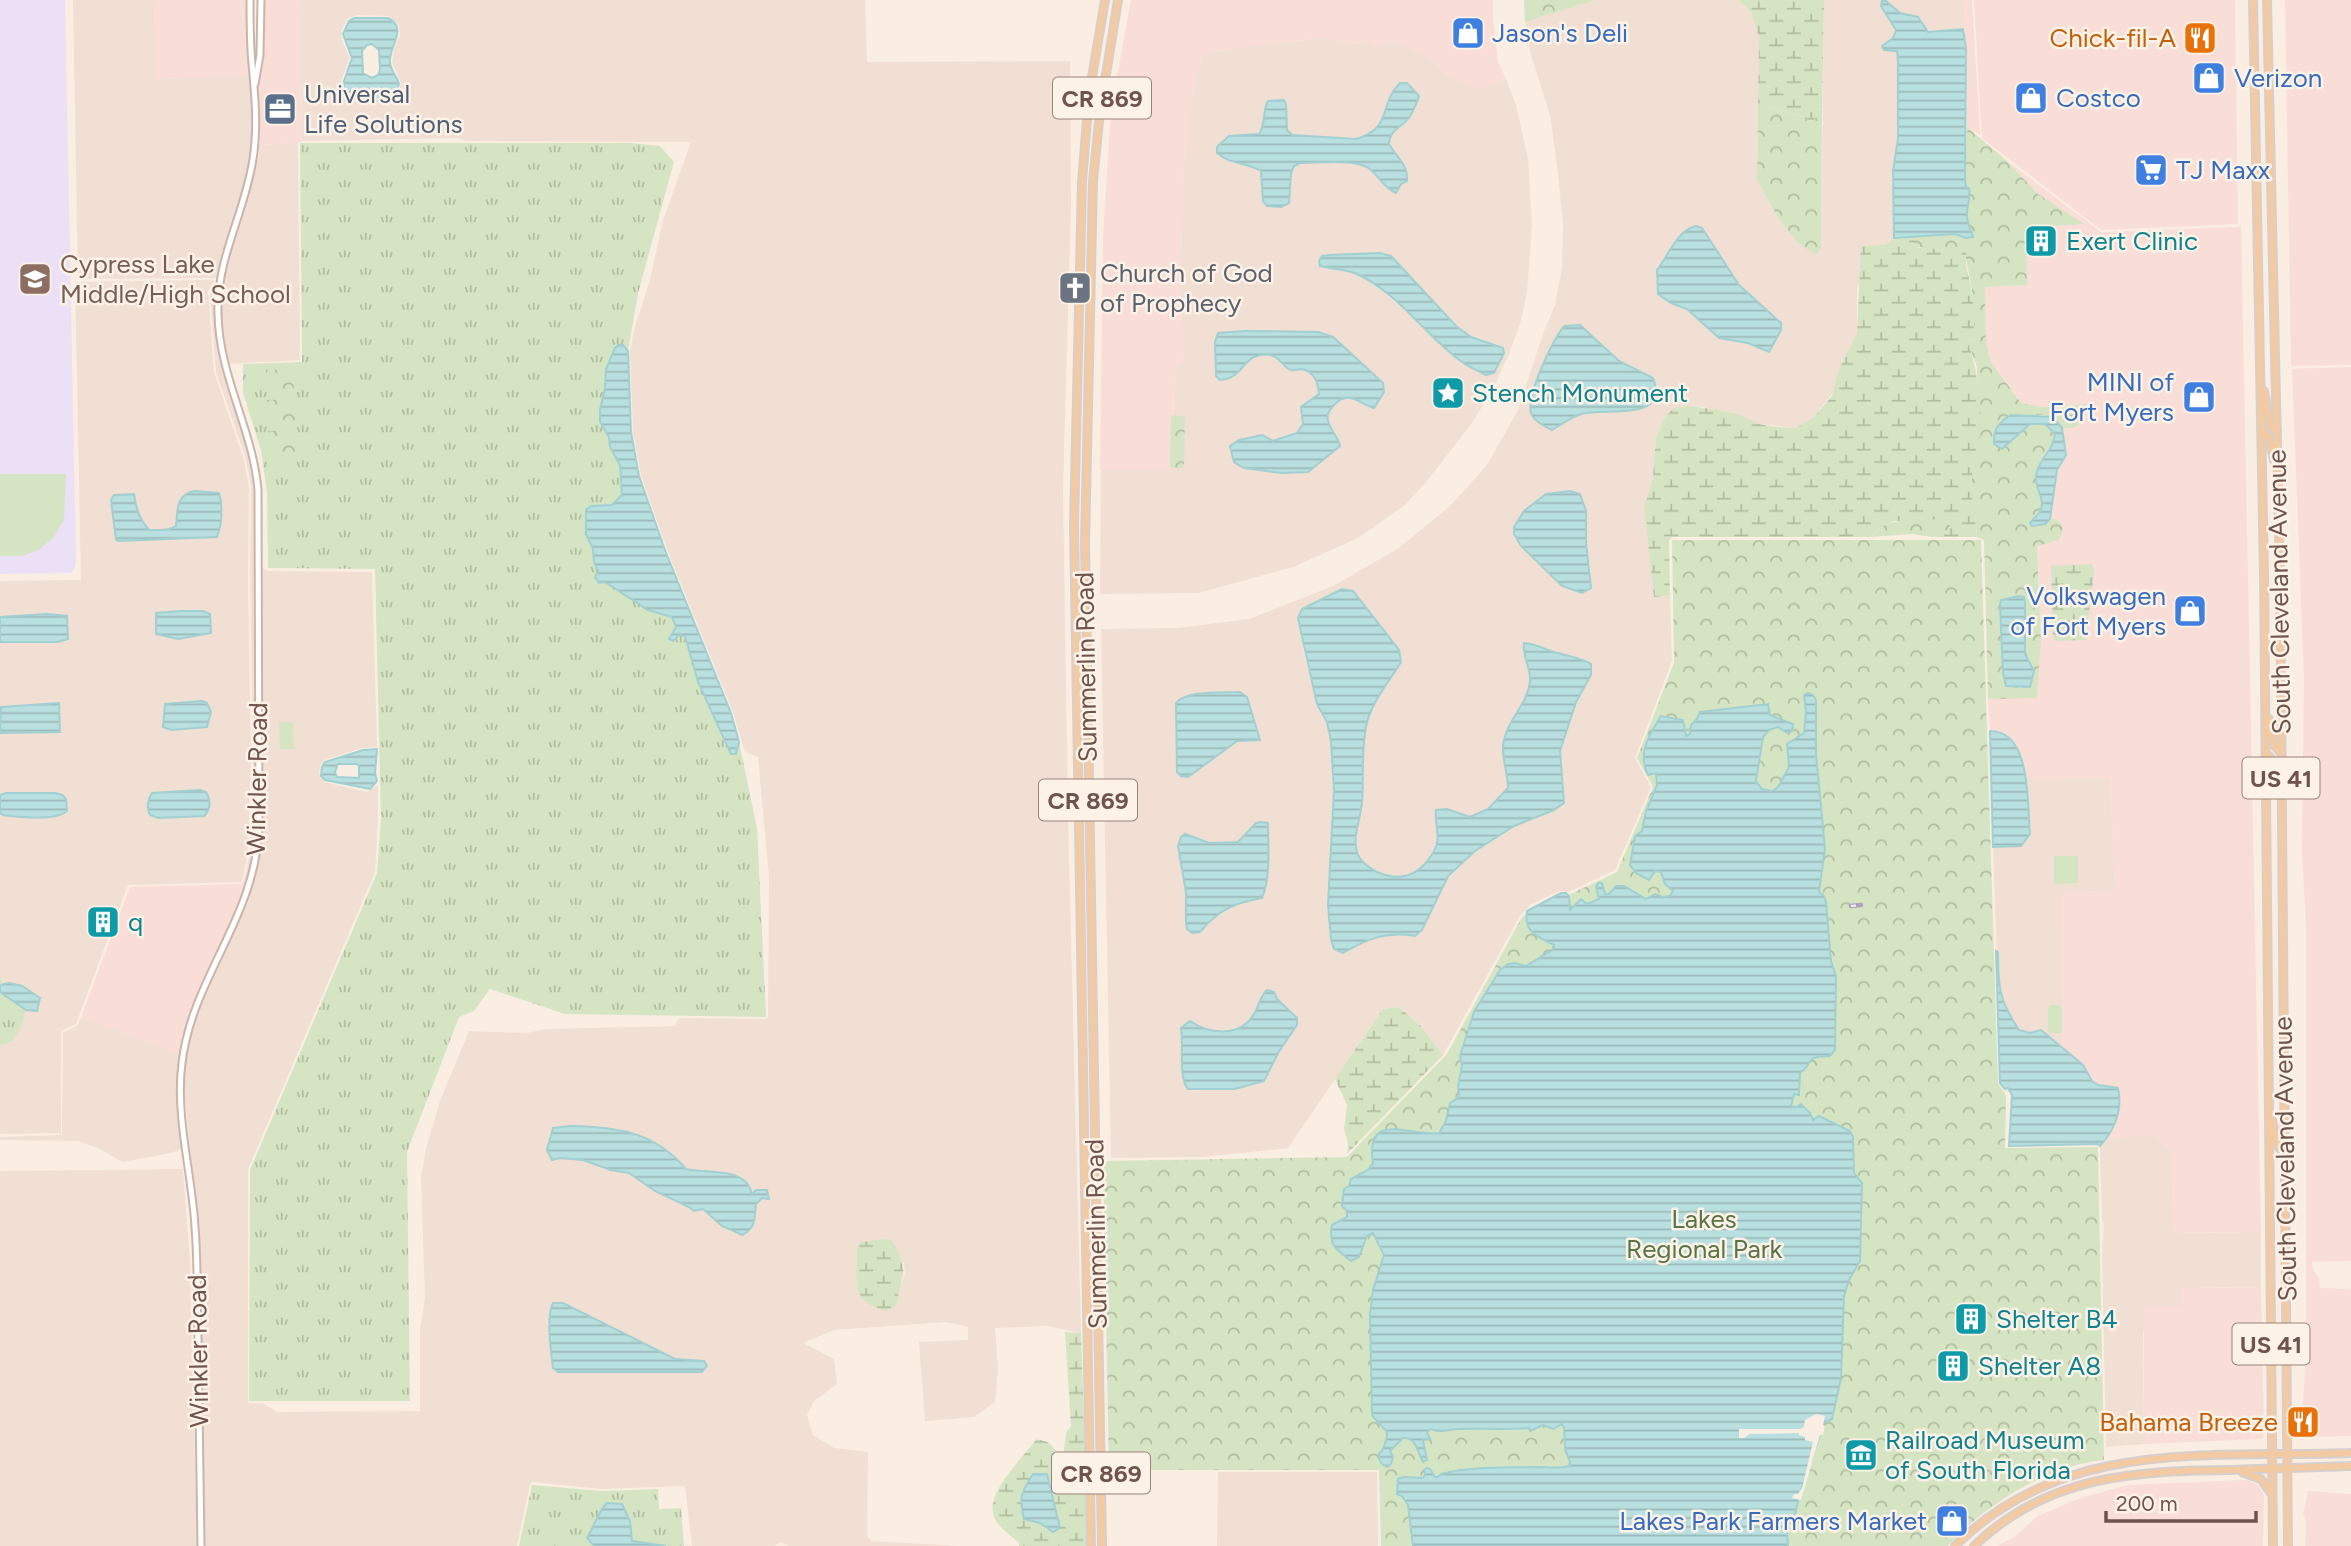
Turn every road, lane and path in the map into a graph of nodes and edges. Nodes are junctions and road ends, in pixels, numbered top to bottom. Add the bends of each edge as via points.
1 (250, 0) edge
2 (261, 0) edge
3 (1105, 0) edge
4 (1118, 0) edge
5 (2253, 0) edge
6 (2267, 0) edge
7 (254, 91) junction
8 (2261, 379) junction
9 (2262, 429) junction
10 (2277, 431) junction
11 (2278, 476) junction
12 (2266, 703) junction
13 (2281, 752) junction
14 (2266, 754) junction
15 (2281, 805) junction
16 (2269, 1108) junction
17 (2285, 1155) junction
18 (2351, 1453) edge
19 (2272, 1455) junction
20 (2287, 1455) junction
21 (2351, 1466) edge
22 (2287, 1468) junction
23 (2272, 1469) junction
24 (2227, 1470) junction
25 (2272, 1496) junction
26 (201, 1546) edge
27 (1093, 1546) edge
28 (1102, 1546) edge
29 (1955, 1546) edge
30 (1974, 1546) edge
31 (2273, 1546) edge
32 (2288, 1546) edge

1 - 7 street, Winkler Road
2 - 7 street, Winkler Road
3 - 27 main road, Summerlin Road / CR 869 via 1082,182 1074,525
4 - 28 main road, Summerlin Road / CR 869 via 1092,195 1085,543
5 - 8 main road, South Cleveland Avenue / US 41
6 - 10 main road, South Cleveland Avenue / US 41
7 - 26 street, Winkler Road via 253,162 222,266 218,313 223,356 251,446 258,490 258,842 243,905 191,1019 181,1076 195,1227
8 - 9 main road, South Cleveland Avenue / US 41
8 - 10 main road via 2270,426
9 - 11 main road via 2269,438
9 - 12 main road, South Cleveland Avenue / US 41
10 - 11 main road, South Cleveland Avenue / US 41
11 - 13 main road, South Cleveland Avenue / US 41
12 - 13 main road via 2274,745
12 - 14 main road, South Cleveland Avenue / US 41
13 - 15 main road, South Cleveland Avenue / US 41
14 - 15 main road via 2274,762
14 - 16 main road, South Cleveland Avenue / US 41
15 - 17 main road, South Cleveland Avenue / US 41
16 - 17 main road via 2277,1145
16 - 19 main road, South Cleveland Avenue / US 41
17 - 20 main road, South Cleveland Avenue / US 41
18 - 20 main road
19 - 20 main road
19 - 23 main road, US 41
19 - 29 main road via 2149,1460 2085,1470 2020,1496
20 - 22 main road, US 41
21 - 22 main road
22 - 23 main road
22 - 32 main road, US 41
23 - 24 main road
23 - 25 main road, US 41
24 - 25 main road via 2258,1477
24 - 30 main road via 2171,1470 2086,1482 2028,1507
25 - 31 main road, US 41

